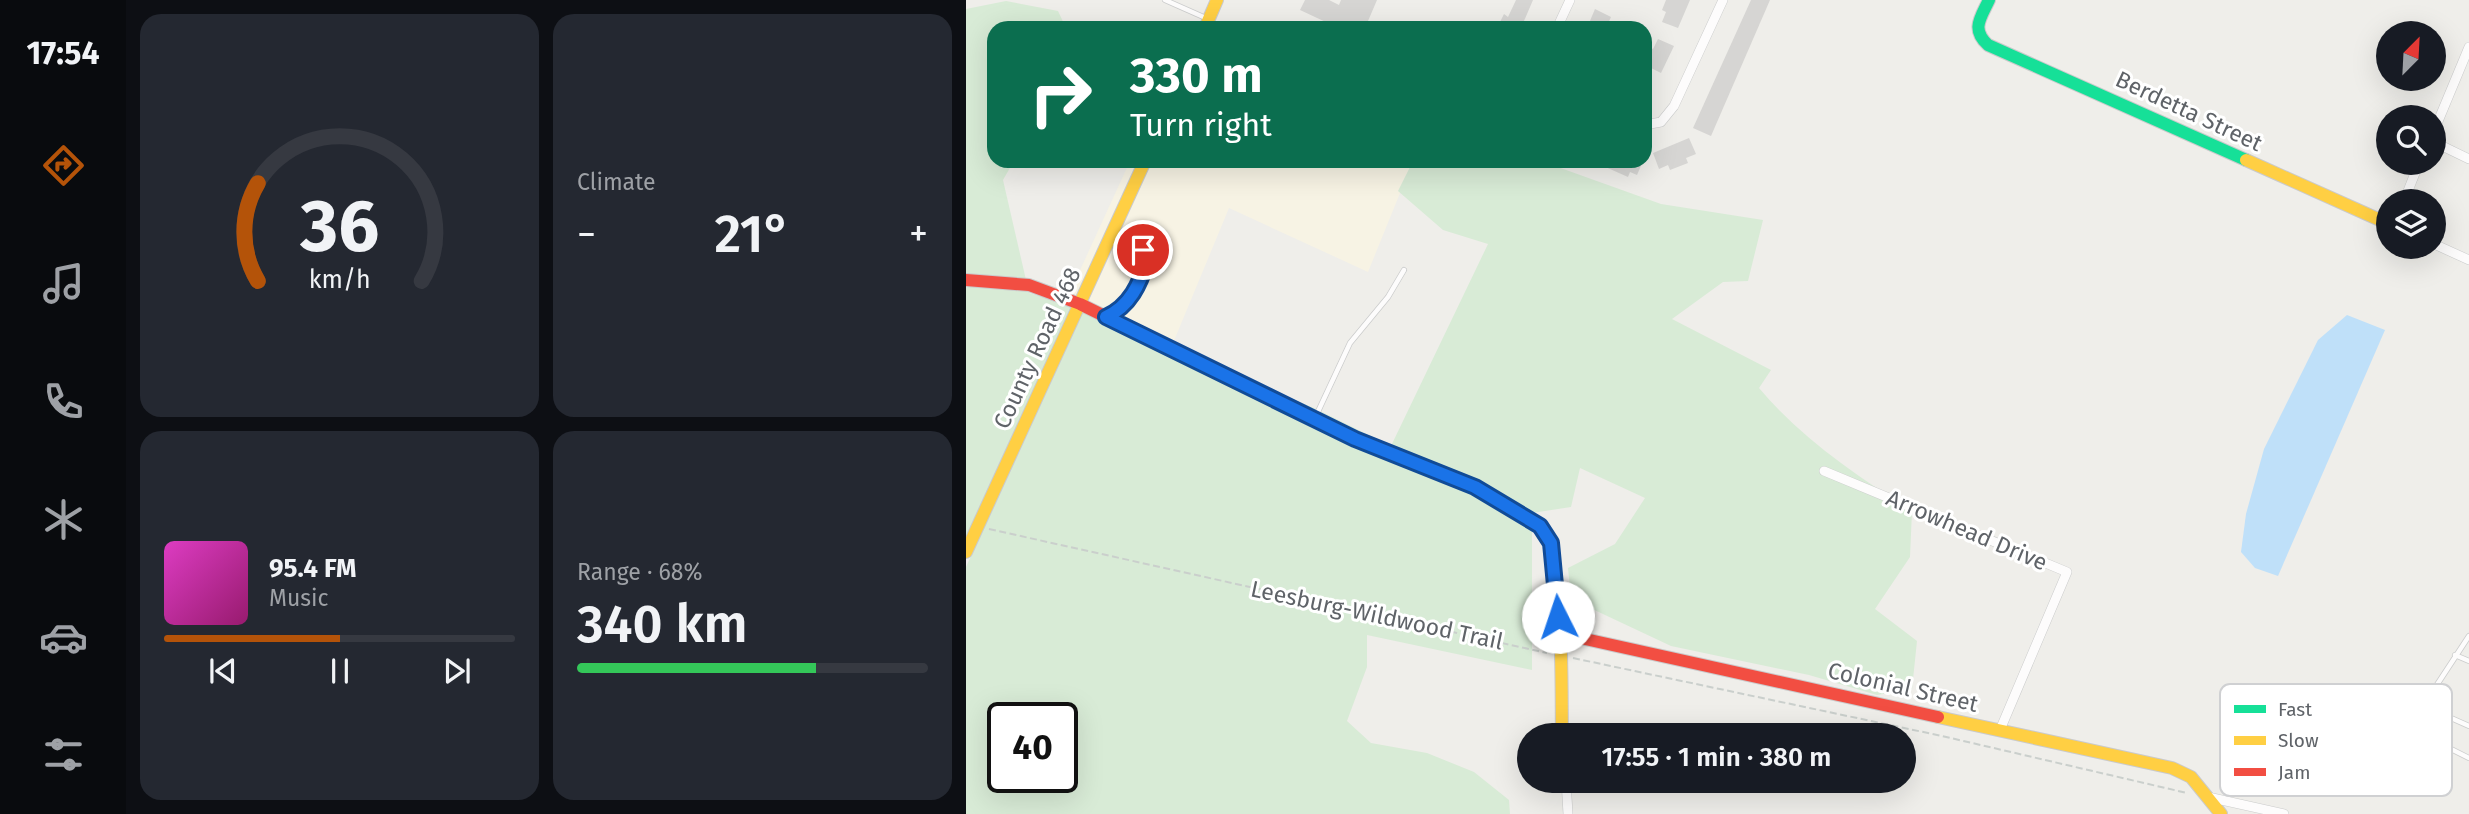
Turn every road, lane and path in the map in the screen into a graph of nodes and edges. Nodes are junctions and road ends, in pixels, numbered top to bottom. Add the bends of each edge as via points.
1 (1165, 0) edge
2 (1217, 0) edge
3 (1570, 0) edge
4 (1723, 0) edge
5 (1989, 0) edge
6 (1202, 21) edge
7 (1208, 21) edge
8 (1560, 21) edge
9 (2469, 47) edge
10 (2445, 105) edge
11 (1652, 124) edge
12 (2446, 148) edge
13 (2469, 159) edge
14 (1142, 168) edge
15 (2376, 218) edge
16 (1112, 234) junction
17 (2446, 249) edge
18 (2469, 260) edge
19 (1404, 270) dead end
20 (966, 280) edge
21 (1080, 304) junction
22 (1106, 317) junction
23 (1315, 419) junction
24 (1824, 471) dead end
25 (977, 526) junction
26 (966, 552) edge
27 (1558, 633) junction
28 (2469, 636) edge
29 (1558, 655) junction
30 (2455, 655) junction
31 (2469, 660) edge
32 (2437, 684) edge
33 (2452, 719) edge
34 (1561, 723) edge
35 (2469, 726) edge
36 (2000, 730) junction
37 (2452, 750) edge
38 (2469, 758) edge
39 (1567, 793) edge
40 (2208, 797) junction
41 (1568, 814) edge
42 (2221, 814) edge
43 (2284, 814) edge

1 - 6 lane
2 - 7 street
3 - 8 street
4 - 11 street via 1674,106 1661,122
5 - 15 street, Berdetta Street via 1976,33 1988,45
9 - 10 street
12 - 13 street
14 - 16 street, County Road 468
16 - 21 street, County Road 468
16 - 22 lane via 1136,244 1147,260 1128,303
17 - 18 street
19 - 23 lane via 1388,298 1350,343
20 - 21 street via 1029,285
21 - 22 street
21 - 25 street, County Road 468
22 - 23 street
23 - 27 street via 1475,487 1540,526 1551,543
24 - 36 street, Arrowhead Drive via 2067,572
25 - 26 street, County Road 468
25 - 29 path, Leesburg-Wildwood Trail
27 - 29 street
27 - 36 street, Colonial Street
28 - 30 lane
29 - 34 street
29 - 40 path, Leesburg-Wildwood Trail
30 - 31 lane
30 - 32 lane
33 - 35 lane
36 - 40 street, Colonial Street via 2172,768 2191,777
37 - 38 lane
39 - 41 street
40 - 42 street, Colonial Street
40 - 43 street

